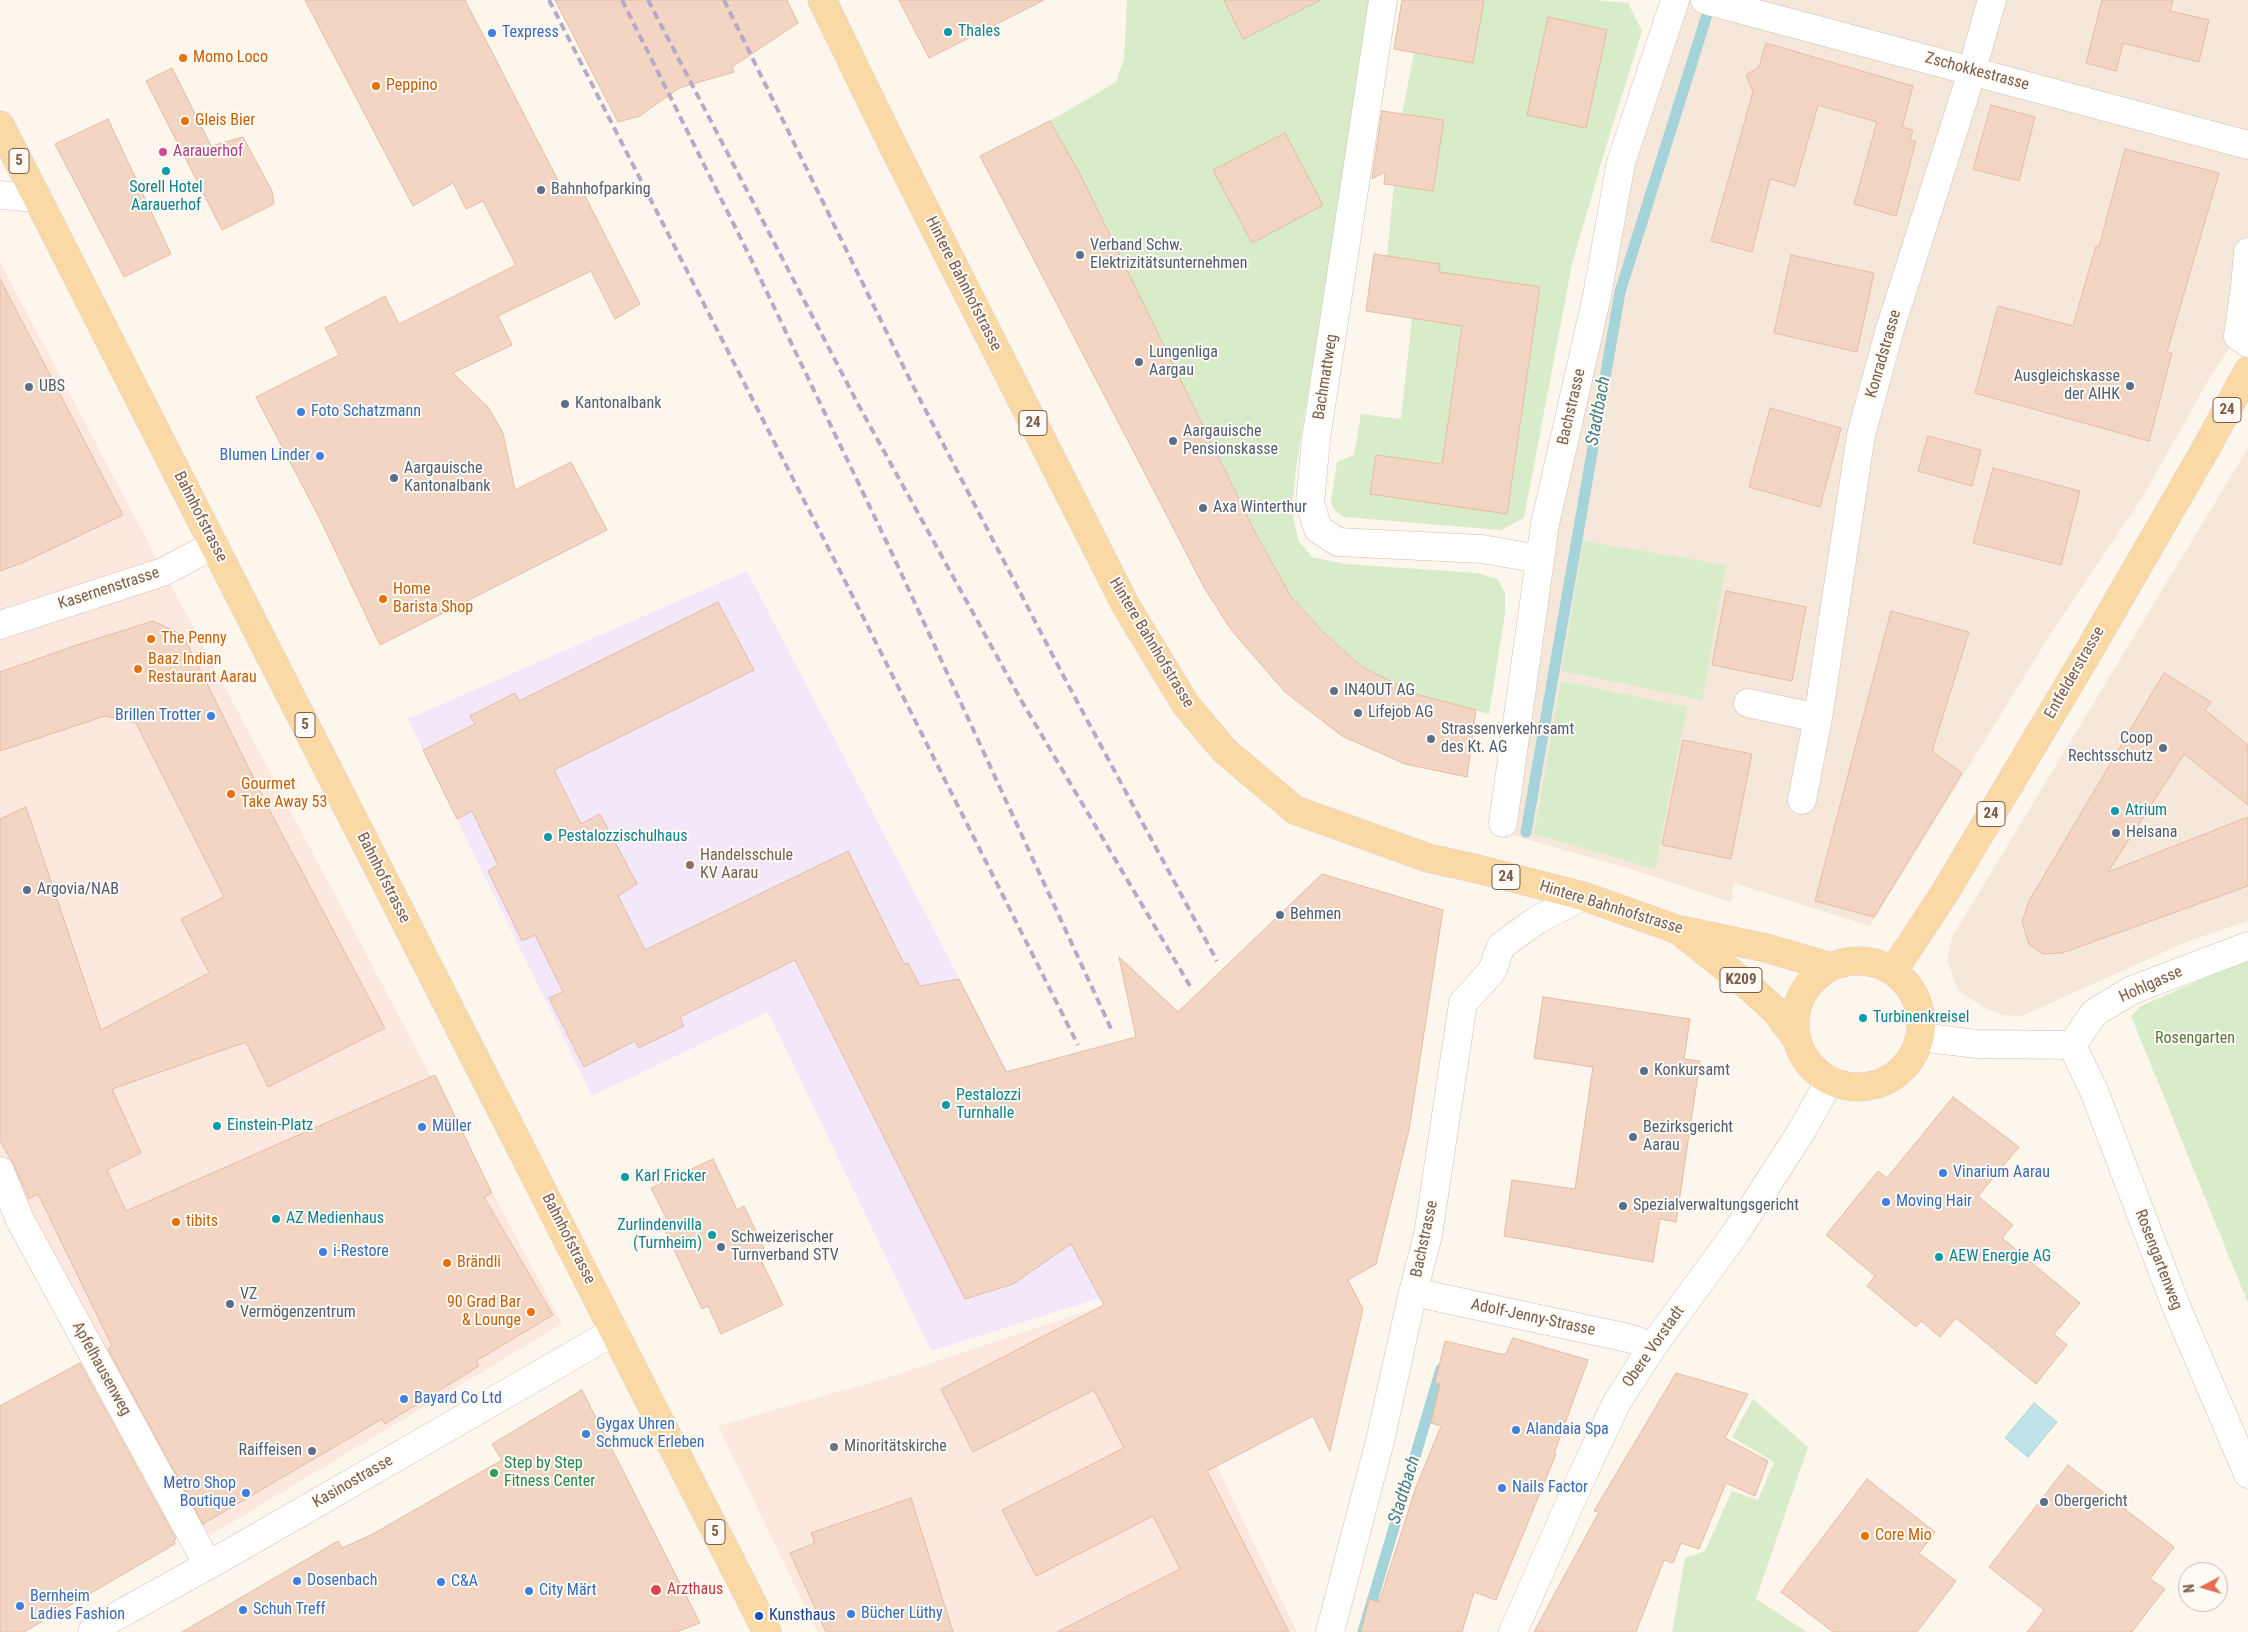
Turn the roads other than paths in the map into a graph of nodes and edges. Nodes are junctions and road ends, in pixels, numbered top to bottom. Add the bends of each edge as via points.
1 (822, 0) edge
2 (1383, 0) edge
3 (1675, 0) edge
4 (1992, 0) edge
5 (1716, 3) edge
6 (1972, 70) junction
7 (0, 125) edge
8 (2248, 145) edge
9 (0, 195) edge
10 (38, 198) junction
11 (2248, 252) edge
12 (2248, 343) edge
13 (2248, 370) edge
14 (214, 544) junction
15 (1540, 560) junction
16 (0, 625) edge
17 (1748, 703) dead end
18 (1818, 718) junction
19 (1802, 800) dead end
20 (1503, 823) dead end
21 (1583, 896) junction
22 (1676, 929) junction
23 (2248, 946) edge
24 (1831, 967) junction
25 (1894, 971) junction
26 (1920, 1037) junction
27 (1797, 1040) junction
28 (2072, 1045) junction
29 (1830, 1080) junction
30 (0, 1171) edge
31 (1413, 1292) junction
32 (615, 1332) junction
33 (1653, 1346) junction
34 (2248, 1474) edge
35 (208, 1565) junction
36 (92, 1632) edge
37 (767, 1632) edge
38 (1330, 1632) edge
39 (1513, 1632) edge

1 - 21 main road, Hintere Bahnhofstrasse / 24 via 1126,606 1186,705 1226,751 1295,810 1428,858
2 - 15 street, Bachmattweg via 1316,439 1310,503 1318,529 1338,542 1482,549
3 - 15 street, Bachstrasse via 1621,162
4 - 6 street, Konradstrasse
5 - 6 street, Zschokkestrasse
6 - 8 street, Zschokkestrasse
6 - 18 street, Konradstrasse via 1890,329 1861,435
7 - 10 main road, Bahnhofstrasse / 5
9 - 10 street
10 - 14 main road, Bahnhofstrasse / 5
11 - 12 street via 2238,336
13 - 25 main road, Entfelderstrasse / 24 via 2086,656 1944,894
14 - 16 street, Kasernenstrasse via 163,572
14 - 32 main road, Bahnhofstrasse / 5
15 - 20 street, Bachstrasse
17 - 18 street
18 - 19 street, Konradstrasse
21 - 22 main road, Hintere Bahnhofstrasse / 24
21 - 31 street, Bachstrasse via 1537,920 1501,946 1492,971 1463,1003 1428,1235
22 - 24 main road, Hintere Bahnhofstrasse / 24 via 1766,948
22 - 27 main road, K209 via 1776,1012
23 - 28 street, Hohlgasse via 2132,990 2094,1013
24 - 25 main road via 1846,961 1862,960
24 - 27 main road via 1816,976 1798,1005 1795,1022
25 - 26 main road via 1914,994 1919,1007
26 - 28 street via 1977,1044
26 - 29 main road via 1913,1055 1901,1070 1885,1081 1867,1086 1848,1086
27 - 29 main road via 1815,1070
28 - 34 street, Rosengartenweg via 2094,1091 2176,1306
29 - 33 street, Obere Vorstadt via 1802,1132 1735,1234
30 - 35 street, Apfelhausenweg via 20,1220
31 - 33 street, Adolf-Jenny-Strasse
31 - 38 street, Bachstrasse via 1380,1441
32 - 35 street, Kasinostrasse
32 - 37 main road, Bahnhofstrasse / 5
33 - 39 street, Obere Vorstadt via 1617,1402
35 - 36 street, Kasinostrasse

